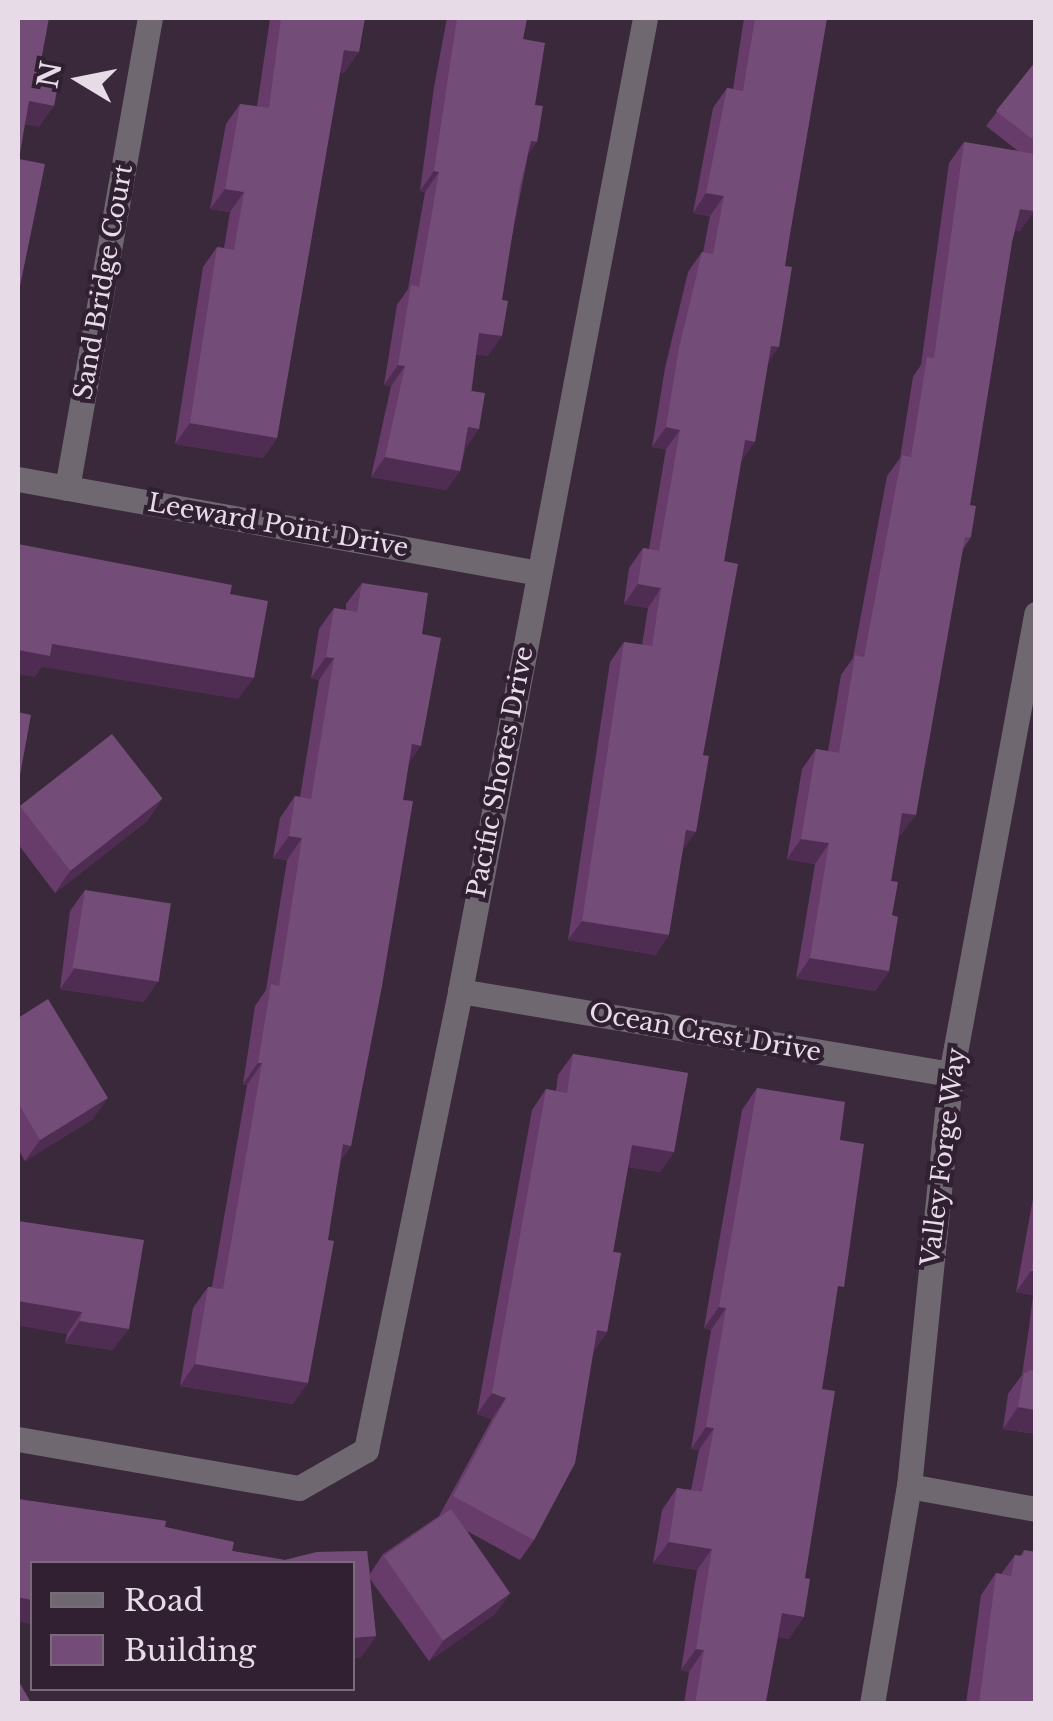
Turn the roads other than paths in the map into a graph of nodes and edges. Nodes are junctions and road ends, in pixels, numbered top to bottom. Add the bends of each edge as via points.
1 (150, 18) edge
2 (645, 18) edge
3 (18, 479) edge
4 (68, 488) junction
5 (539, 573) junction
6 (1036, 614) edge
7 (460, 991) junction
8 (951, 1074) junction
9 (18, 1439) edge
10 (908, 1486) junction
11 (1036, 1509) edge
12 (872, 1704) edge

1 - 4 street, Sand Bridge Court
2 - 5 street, Pacific Shores Drive
3 - 4 street, Leeward Point Drive
4 - 5 street, Leeward Point Drive
5 - 7 street, Pacific Shores Drive
6 - 8 street, Valley Forge Way
7 - 8 street, Ocean Crest Drive
7 - 9 street, Pacific Shores Drive via 366,1450 299,1488
8 - 10 street, Valley Forge Way
10 - 11 street
10 - 12 street, Valley Forge Way

